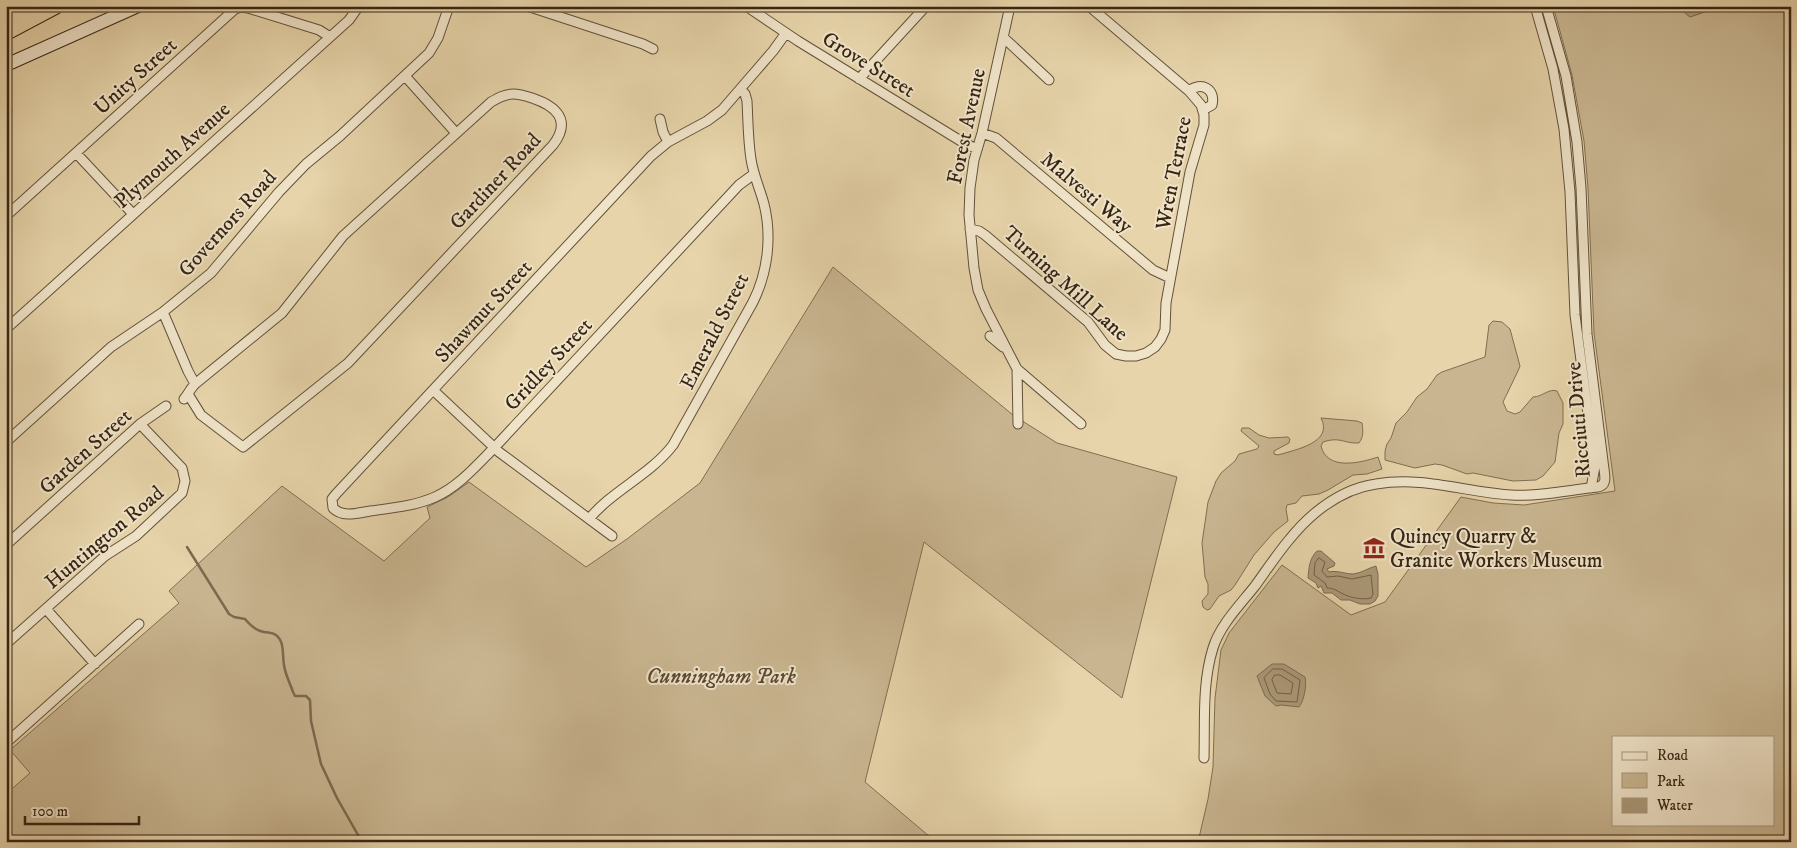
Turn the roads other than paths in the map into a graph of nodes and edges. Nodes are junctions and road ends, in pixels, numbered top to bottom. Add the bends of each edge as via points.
1 (21, 6) edge
2 (39, 6) edge
3 (55, 6) edge
4 (138, 6) edge
5 (359, 6) edge
6 (449, 6) edge
7 (528, 6) edge
8 (746, 6) edge
9 (926, 6) edge
10 (1010, 6) edge
11 (1089, 6) edge
12 (1535, 6) edge
13 (1546, 6) edge
14 (6, 14) edge
15 (6, 24) edge
16 (6, 32) edge
17 (786, 33) junction
18 (330, 37) junction
19 (1003, 37) junction
20 (653, 49) dead end
21 (6, 65) edge
22 (406, 76) junction
23 (859, 79) junction
24 (1049, 80) dead end
25 (741, 90) junction
26 (1189, 91) junction
27 (1203, 110) junction
28 (660, 119) dead end
29 (456, 133) junction
30 (982, 133) junction
31 (668, 142) junction
32 (977, 149) junction
33 (76, 153) junction
34 (754, 174) junction
35 (133, 214) junction
36 (6, 216) edge
37 (970, 229) junction
38 (1170, 278) junction
39 (163, 312) junction
40 (6, 328) edge
41 (990, 336) dead end
42 (1005, 349) junction
43 (1016, 369) junction
44 (195, 384) junction
45 (433, 390) junction
46 (166, 406) dead end
47 (140, 424) junction
48 (1018, 424) dead end
49 (1081, 424) dead end
50 (6, 442) edge
51 (494, 448) junction
52 (1591, 488) junction
53 (334, 508) joint
54 (589, 518) junction
55 (612, 536) dead end
56 (6, 545) edge
57 (46, 609) junction
58 (139, 624) dead end
59 (6, 644) edge
60 (95, 664) junction
61 (6, 744) edge
62 (1204, 758) dead end

1 - 14 highway
2 - 15 highway
3 - 16 highway
4 - 21 main road
5 - 18 street, Plymouth Avenue
6 - 22 street, Governors Road via 433,48
7 - 20 street
8 - 17 street, Grove Street
9 - 23 street
10 - 19 street, Forest Avenue
11 - 26 street, Wren Terrace
12 - 52 street, Ricciuti Drive via 1554,74 1568,155 1575,322 1595,467
13 - 52 street, Ricciuti Drive via 1568,87 1580,165 1587,334 1605,477 1602,486
17 - 23 street, Grove Street
17 - 25 street, Shawmut Street
18 - 33 street, Unity Street via 319,30 248,8 238,8
18 - 35 street, Plymouth Avenue
19 - 24 street
19 - 30 street, Forest Avenue
22 - 29 street
22 - 39 street, Governors Road via 306,164 278,192 211,273
23 - 32 street, Grove Street
25 - 31 street, Shawmut Street via 717,114
25 - 34 street, Emerald Street via 746,97
26 - 27 street, Wren Terrace
26 - 27 street via 1199,86 1210,91 1212,105
27 - 38 street, Wren Terrace via 1204,131 1190,172
28 - 31 street
29 - 44 street, Gardiner Road via 343,236 282,313
29 - 44 street, Gardiner Road via 495,100 514,94 549,104 558,114 561,127 553,144 354,358 243,447 201,415 186,396
30 - 32 street, Forest Avenue
30 - 38 street, Malvesti Way via 996,138 1153,270
31 - 45 street, Shawmut Street via 655,152
32 - 37 street, Forest Avenue via 970,188
33 - 35 street
33 - 36 street, Unity Street
34 - 51 street, Gridley Street via 739,185
34 - 54 street, Emerald Street via 768,233 765,264 756,294 673,445
35 - 40 street, Plymouth Avenue
37 - 38 street, Turning Mill Lane via 985,234 1088,322 1108,348 1121,355 1146,353 1162,339
37 - 42 street, Forest Avenue via 978,290
39 - 44 street
39 - 50 street, Governors Road via 111,347
41 - 42 street
42 - 43 street, Forest Avenue
43 - 48 street, Forest Avenue
43 - 49 street
45 - 51 street
45 - 53 street, Shawmut Street via 334,497
46 - 47 street, Garden Street
47 - 56 street, Garden Street
47 - 57 street, Huntington Road via 182,468 184,490 136,536 105,556
51 - 53 street, Gridley Street via 454,486 427,500 351,514
51 - 54 street
52 - 62 street via 1516,495 1429,482 1395,482 1358,488 1326,505 1305,523 1281,552 1216,640 1206,680
54 - 55 street
57 - 59 street, Huntington Road
57 - 60 street
58 - 60 street
60 - 61 street

